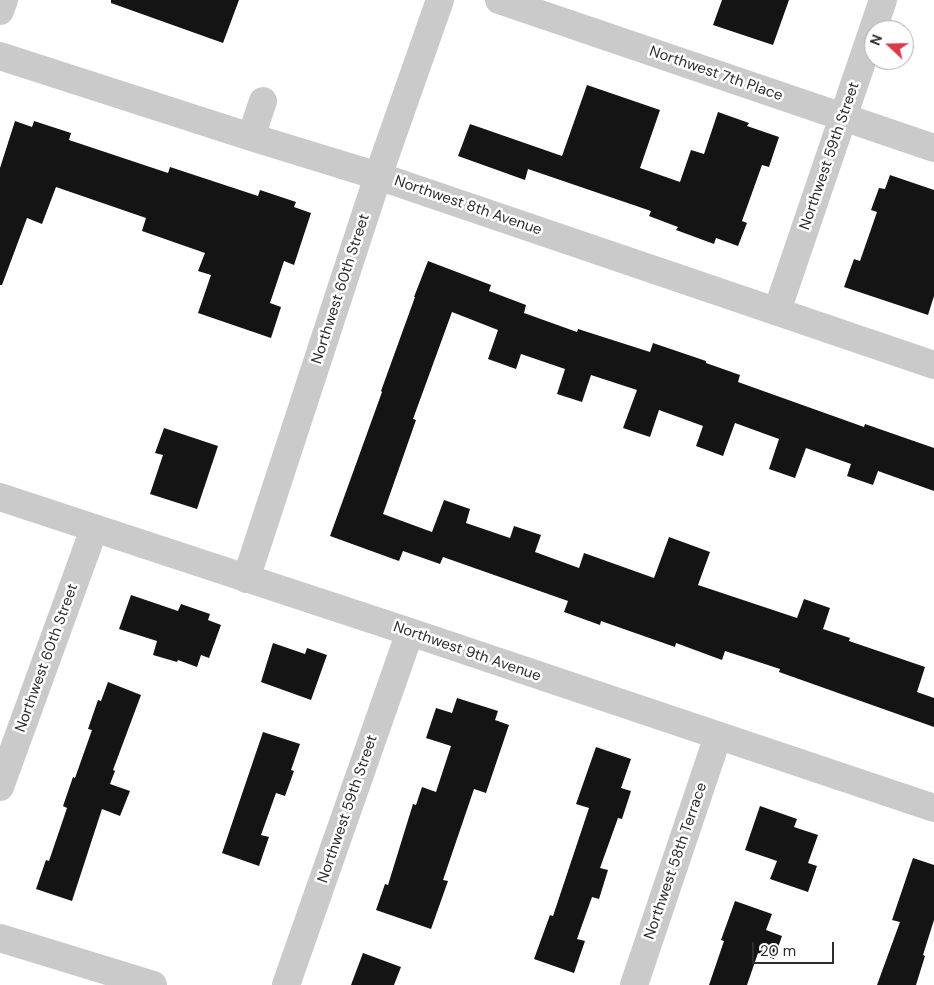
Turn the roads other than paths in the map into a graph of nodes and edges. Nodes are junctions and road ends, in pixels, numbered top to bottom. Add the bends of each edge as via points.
1 (4, 0) edge
2 (440, 0) edge
3 (499, 0) edge
4 (883, 0) edge
5 (0, 11) edge
6 (0, 56) edge
7 (263, 102) dead end
8 (843, 117) junction
9 (251, 137) junction
10 (934, 148) edge
11 (378, 176) junction
12 (777, 311) junction
13 (934, 365) edge
14 (0, 497) edge
15 (94, 529) junction
16 (246, 579) junction
17 (410, 632) junction
18 (718, 736) junction
19 (0, 787) edge
20 (934, 808) edge
21 (0, 938) edge
22 (153, 985) edge
23 (286, 985) edge
24 (634, 985) edge

1 - 5 street
2 - 11 street, Northwest 60th Street
3 - 8 street, Northwest 7th Place
4 - 8 street, Northwest 59th Street
6 - 9 street, Northwest 8th Avenue
7 - 9 street
8 - 10 street, Northwest 7th Place
8 - 12 street, Northwest 59th Street
9 - 11 street, Northwest 8th Avenue
11 - 12 street, Northwest 8th Avenue
11 - 16 street, Northwest 60th Street
12 - 13 street, Northwest 8th Avenue
14 - 15 street, Northwest 9th Avenue
15 - 16 street, Northwest 9th Avenue
15 - 19 street, Northwest 60th Street
16 - 17 street, Northwest 9th Avenue
17 - 18 street, Northwest 9th Avenue
17 - 23 street, Northwest 59th Street
18 - 20 street, Northwest 9th Avenue
18 - 24 street, Northwest 58th Terrace
21 - 22 street

